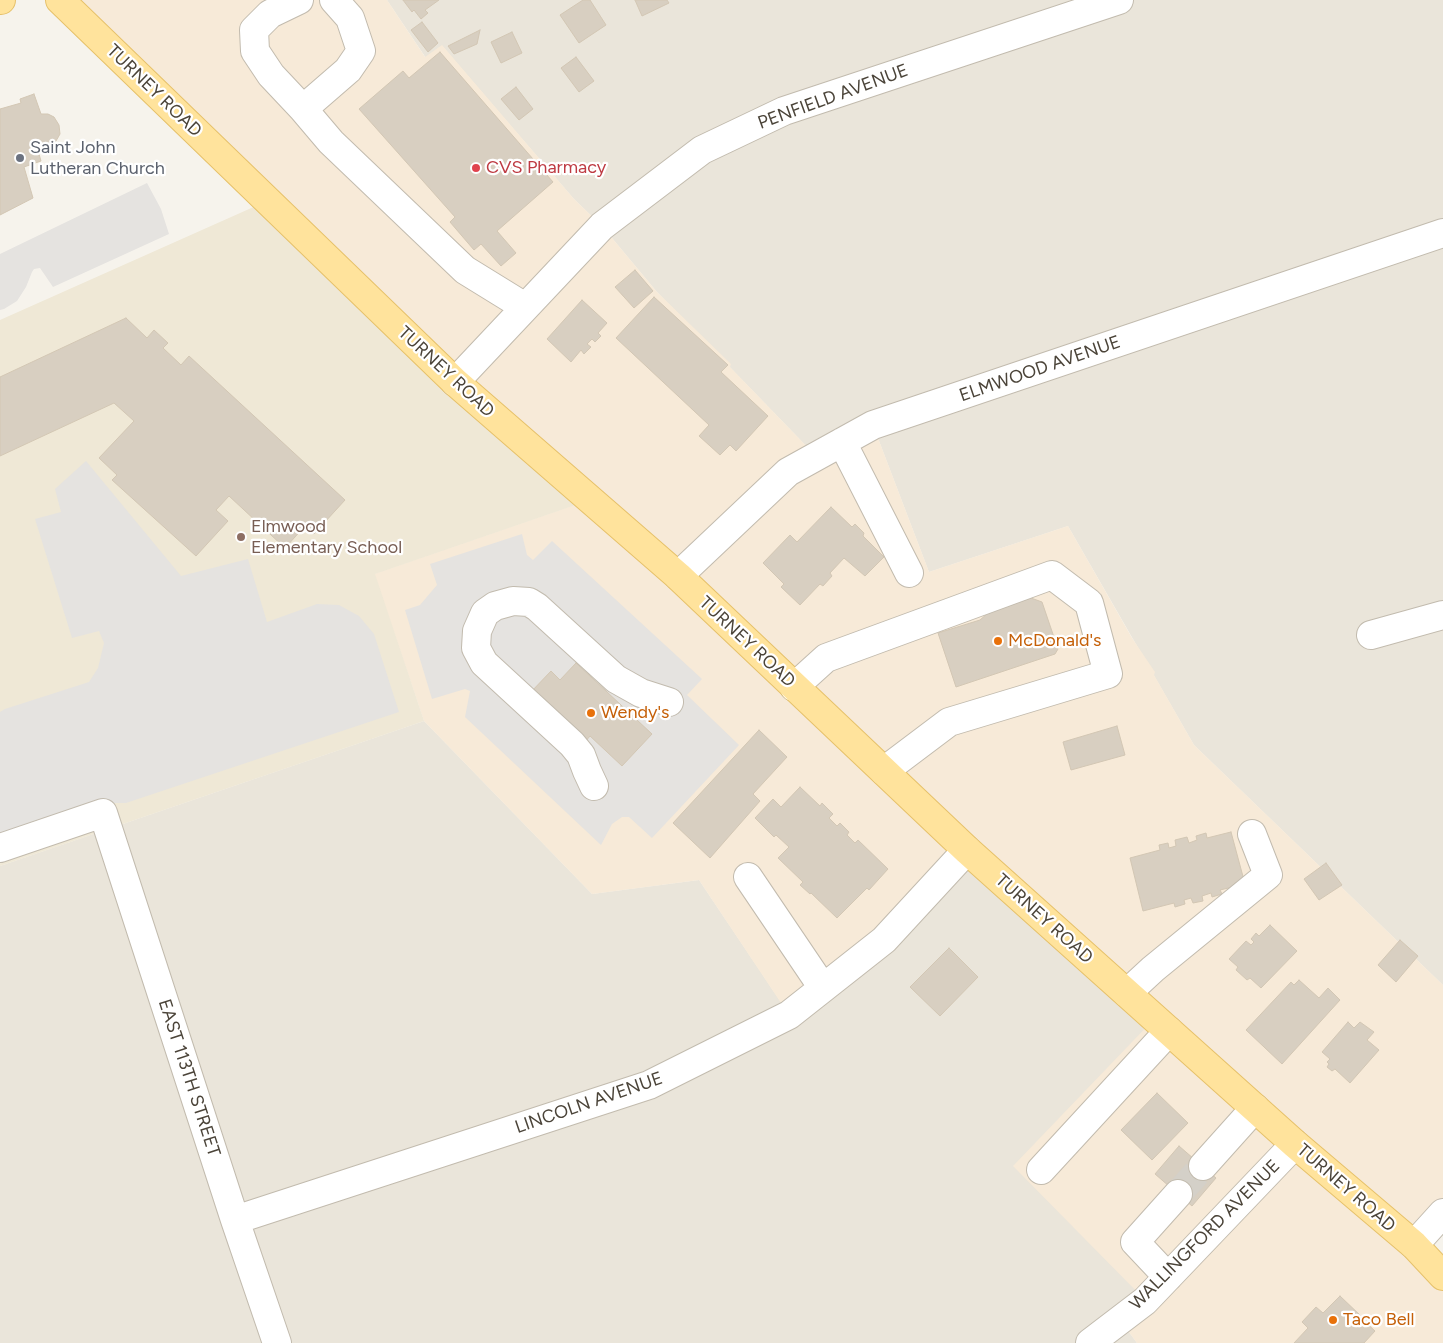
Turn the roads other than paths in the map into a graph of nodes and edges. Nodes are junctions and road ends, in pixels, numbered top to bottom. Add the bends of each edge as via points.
1 (60, 0) edge
2 (299, 0) edge
3 (334, 0) edge
4 (1119, 0) edge
5 (303, 109) junction
6 (1443, 233) edge
7 (525, 307) junction
8 (454, 382) junction
9 (842, 442) junction
10 (909, 573) dead end
11 (678, 576) junction
12 (1443, 616) edge
13 (1371, 635) dead end
14 (794, 686) junction
15 (669, 702) dead end
16 (884, 771) junction
17 (594, 786) dead end
18 (1252, 834) dead end
19 (0, 848) edge
20 (967, 850) junction
21 (748, 877) dead end
22 (823, 988) junction
23 (1127, 993) junction
24 (1169, 1031) junction
25 (1255, 1108) junction
26 (1295, 1144) junction
27 (1203, 1166) tunnel mouth
28 (1041, 1170) dead end
29 (1178, 1194) tunnel mouth
30 (1443, 1213) edge
31 (235, 1220) junction
32 (1414, 1245) junction
33 (1443, 1276) edge
34 (1168, 1278) junction
35 (277, 1343) edge
36 (1090, 1343) edge

1 - 8 main road, TURNEY ROAD
2 - 5 street via 270,14 254,30 255,51 271,75
3 - 5 street via 350,18 361,51 348,70
4 - 7 street, PENFIELD AVENUE via 784,111 702,150 602,226
5 - 7 street via 331,142 465,270
6 - 9 street, ELMWOOD AVENUE via 873,425
7 - 8 street, PENFIELD AVENUE
8 - 11 main road, TURNEY ROAD
9 - 10 street
9 - 11 street, ELMWOOD AVENUE via 788,472
11 - 14 main road, TURNEY ROAD
12 - 13 street
14 - 16 main road, TURNEY ROAD
14 - 16 street via 826,658 1052,575 1089,603 1108,674 949,722
15 - 17 street via 641,693 616,679 529,602 512,601 485,613 477,631 476,648 484,663 572,744 581,755
16 - 20 main road, TURNEY ROAD
18 - 23 street via 1268,876
19 - 31 street, EAST 113TH STREET via 103,813
20 - 22 street, LINCOLN AVENUE via 884,940
20 - 23 main road, TURNEY ROAD
21 - 22 street
22 - 31 street, LINCOLN AVENUE via 789,1015 649,1085
23 - 24 main road, TURNEY ROAD
24 - 25 main road, TURNEY ROAD
24 - 28 street
25 - 26 main road, TURNEY ROAD
25 - 27 street
26 - 32 main road, TURNEY ROAD
26 - 34 street, WALLINGFORD AVENUE
29 - 34 street via 1135,1242
30 - 32 street
31 - 35 street, EAST 113TH STREET
32 - 33 main road, TURNEY ROAD
34 - 36 street, WALLINGFORD AVENUE via 1146,1301

